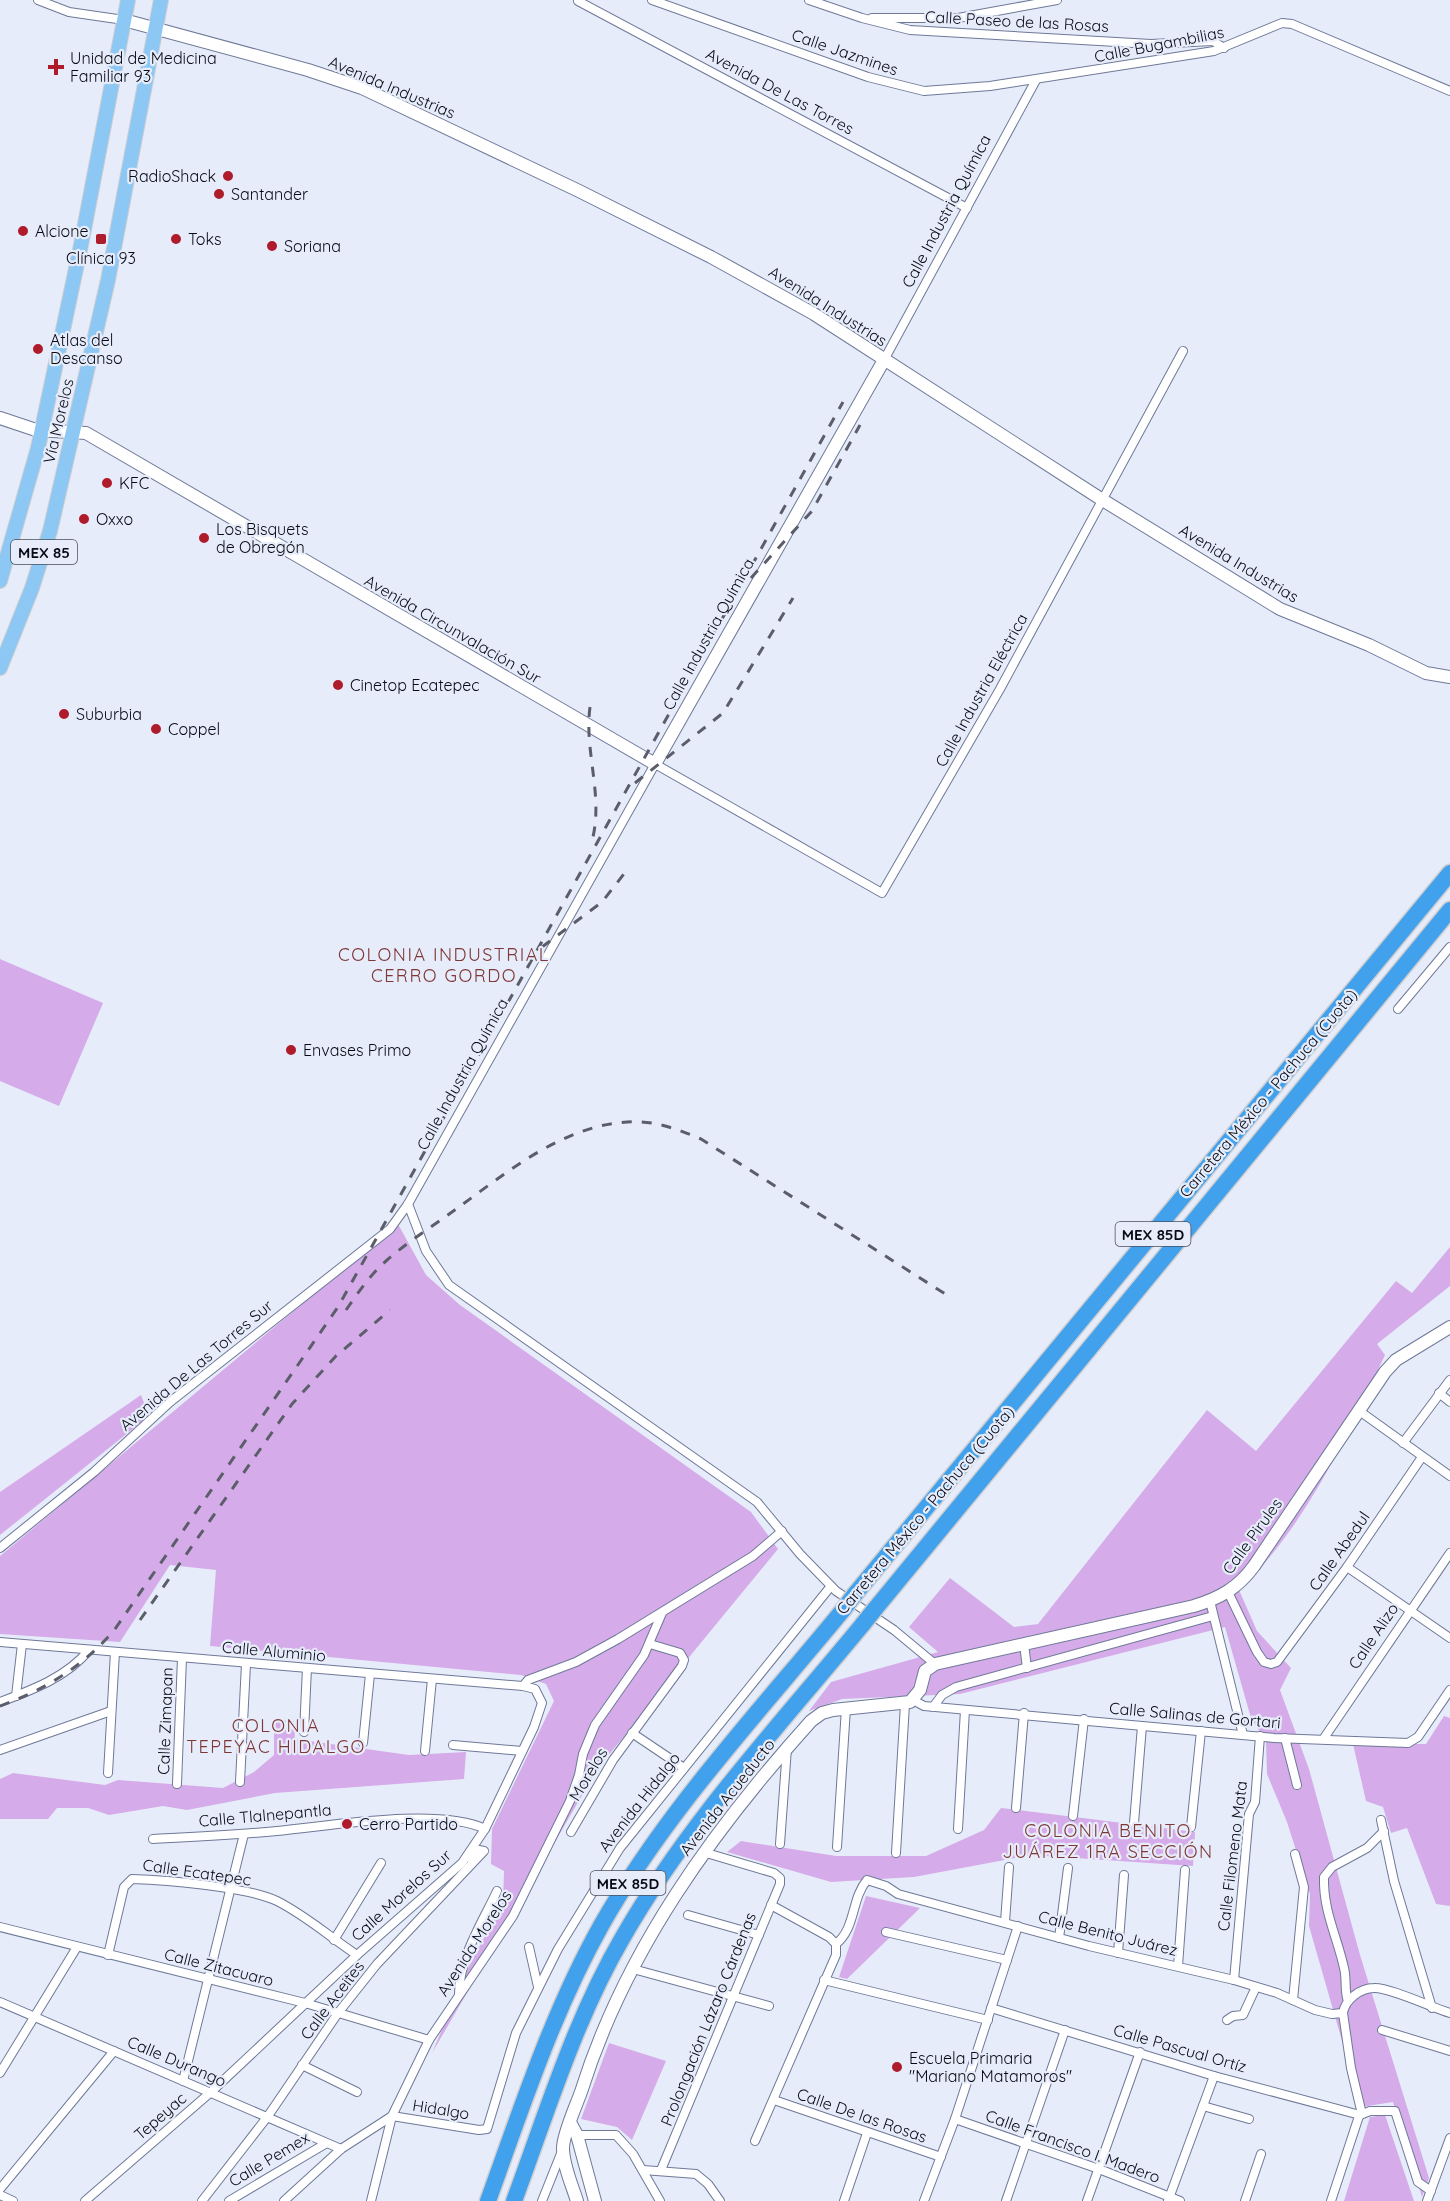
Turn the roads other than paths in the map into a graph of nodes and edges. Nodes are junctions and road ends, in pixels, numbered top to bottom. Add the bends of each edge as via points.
1 (128, 0) edge
2 (161, 0) edge
3 (652, 0) edge
4 (809, 0) edge
5 (1057, 0) edge
6 (39, 1) edge
7 (578, 1) edge
8 (1022, 4) edge
9 (862, 18) junction
10 (124, 20) junction
11 (155, 27) junction
12 (1224, 48) junction
13 (1036, 80) junction
14 (1450, 91) edge
15 (967, 208) junction
16 (1184, 351) dead end
17 (884, 360) junction
18 (0, 418) edge
19 (41, 430) junction
20 (72, 430) junction
21 (1101, 500) junction
22 (0, 581) edge
23 (0, 668) edge
24 (1450, 677) edge
25 (655, 764) junction
26 (1450, 873) edge
27 (882, 893) joint
28 (1450, 910) edge
29 (1450, 947) edge
30 (1398, 1009) dead end
31 (408, 1204) junction
32 (1450, 1327) edge
33 (1450, 1380) edge
34 (1439, 1393) junction
35 (1450, 1402) edge
36 (1358, 1410) junction
37 (1403, 1443) junction
38 (1422, 1457) junction
39 (1450, 1476) edge
40 (782, 1531) junction
41 (0, 1548) edge
42 (1450, 1553) edge
43 (1347, 1568) junction
44 (831, 1586) junction
45 (1228, 1592) junction
46 (1210, 1601) junction
47 (1408, 1611) junction
48 (662, 1613) junction
49 (1213, 1616) junction
50 (1450, 1638) edge
51 (0, 1642) edge
52 (22, 1644) junction
53 (650, 1644) junction
54 (1024, 1644) junction
55 (88, 1650) junction
56 (115, 1652) junction
57 (182, 1658) junction
58 (246, 1664) junction
59 (935, 1664) junction
60 (307, 1668) junction
61 (1027, 1668) junction
62 (370, 1674) junction
63 (432, 1679) junction
64 (523, 1686) junction
65 (1450, 1690) edge
66 (16, 1696) junction
67 (542, 1698) joint
68 (0, 1702) edge
69 (909, 1702) junction
70 (933, 1707) junction
71 (846, 1708) junction
72 (965, 1710) junction
73 (111, 1711) junction
74 (1024, 1713) junction
75 (1084, 1719) junction
76 (1142, 1726) junction
77 (1201, 1731) junction
78 (304, 1732) dead end
79 (632, 1733) junction
80 (1243, 1735) junction
81 (1260, 1736) junction
82 (1285, 1738) junction
83 (1324, 1738) junction
84 (363, 1743) dead end
85 (453, 1745) dead end
86 (787, 1748) junction
87 (0, 1750) edge
88 (425, 1751) dead end
89 (522, 1751) junction
90 (684, 1768) junction
91 (108, 1773) dead end
92 (240, 1782) dead end
93 (177, 1784) dead end
94 (1297, 1785) dead end
95 (1016, 1808) dead end
96 (1073, 1816) dead end
97 (1381, 1820) dead end
98 (1134, 1823) dead end
99 (1191, 1827) dead end
100 (486, 1829) junction
101 (958, 1829) dead end
102 (1384, 1831) junction
103 (571, 1832) dead end
104 (244, 1834) junction
105 (153, 1839) dead end
106 (780, 1844) dead end
107 (837, 1847) dead end
108 (703, 1852) junction
109 (896, 1853) dead end
110 (1295, 1854) dead end
111 (381, 1863) dead end
112 (462, 1863) junction
113 (1009, 1867) dead end
114 (1068, 1868) dead end
115 (1185, 1870) dead end
116 (1124, 1875) dead end
117 (230, 1889) junction
118 (497, 1892) dead end
119 (771, 1905) junction
120 (688, 1915) dead end
121 (1005, 1922) junction
122 (1018, 1926) junction
123 (0, 1927) edge
124 (886, 1932) dead end
125 (759, 1935) junction
126 (1059, 1938) junction
127 (334, 1940) junction
128 (836, 1944) junction
129 (77, 1947) junction
130 (529, 1947) dead end
131 (1118, 1953) junction
132 (108, 1955) junction
133 (357, 1955) junction
134 (1007, 1960) junction
135 (1178, 1966) junction
136 (633, 1969) junction
137 (207, 1980) junction
138 (825, 1980) junction
139 (1234, 1980) junction
140 (538, 1987) junction
141 (1256, 1987) junction
142 (459, 1994) junction
143 (734, 1995) junction
144 (1293, 2000) junction
145 (1348, 2001) junction
146 (0, 2002) edge
147 (305, 2003) junction
148 (770, 2006) dead end
149 (991, 2008) junction
150 (1432, 2008) junction
151 (338, 2013) junction
152 (1343, 2013) junction
153 (1450, 2013) edge
154 (34, 2016) junction
155 (988, 2019) junction
156 (1227, 2020) dead end
157 (1065, 2030) junction
158 (1382, 2030) dead end
159 (429, 2040) junction
160 (114, 2050) junction
161 (1450, 2051) edge
162 (1140, 2052) junction
163 (303, 2065) junction
164 (0, 2073) edge
165 (1214, 2076) junction
166 (183, 2081) junction
167 (211, 2092) junction
168 (357, 2092) dead end
169 (774, 2100) junction
170 (1203, 2106) junction
171 (1360, 2115) junction
172 (267, 2116) junction
173 (392, 2116) junction
174 (955, 2119) junction
175 (1249, 2119) dead end
176 (571, 2124) junction
177 (487, 2129) joint
178 (867, 2133) junction
179 (577, 2135) junction
180 (1450, 2138) edge
181 (755, 2141) dead end
182 (325, 2144) junction
183 (1026, 2144) junction
184 (563, 2148) junction
185 (341, 2149) junction
186 (1261, 2154) dead end
187 (941, 2157) junction
188 (1099, 2169) junction
189 (643, 2170) junction
190 (661, 2170) junction
191 (0, 2189) edge
192 (1431, 2191) junction
193 (0, 2195) edge
194 (1169, 2199) edge
195 (13, 2201) edge
196 (85, 2201) edge
197 (202, 2201) edge
198 (229, 2201) edge
199 (284, 2201) edge
200 (370, 2201) edge
201 (488, 2201) edge
202 (514, 2201) edge
203 (542, 2201) edge
204 (577, 2201) edge
205 (595, 2201) edge
206 (660, 2201) edge
207 (720, 2201) edge
208 (844, 2201) edge
209 (924, 2201) edge
210 (1006, 2201) edge
211 (1087, 2201) edge
212 (1180, 2201) edge
213 (1245, 2201) edge
214 (1331, 2201) edge
215 (1427, 2201) edge

1 - 10 main road, Vía Morelos / MEX 85
2 - 11 main road, Vía Morelos / MEX 85
3 - 13 street, Calle Jazmines via 912,90
4 - 9 street, Calle Paseo de las Rosas
5 - 8 street
6 - 10 street via 69,12
7 - 15 street, Avenida De Las Torres
8 - 9 street via 948,19
9 - 12 street, Calle Paseo de las Rosas via 892,27 940,33 1038,35 1151,44 1213,40
10 - 11 street, Avenida Industrias
10 - 19 main road, Vía Morelos / MEX 85
11 - 17 street, Avenida Industrias via 308,70 382,97 729,267 814,314
11 - 20 main road, Vía Morelos / MEX 85 via 108,280
12 - 13 street, Calle Bugambilias
12 - 14 street, Calle Bugambilias via 1277,24 1292,24
13 - 15 street, Calle Industria Química
15 - 17 street, Calle Industria Química
16 - 21 street, Calle Industria Eléctrica
17 - 21 street, Avenida Industrias
17 - 25 street, Calle Industria Química
18 - 19 street, Avenida Circunvalación Sur
19 - 20 street, Avenida Circunvalación Sur
19 - 22 main road, Vía Morelos / MEX 85
20 - 23 main road, Vía Morelos / MEX 85 via 48,540
20 - 25 street, Avenida Circunvalación Sur via 86,433
21 - 24 street, Avenida Industrias via 1280,609 1426,673
21 - 27 street, Calle Industria Eléctrica via 1000,689
25 - 27 street, Avenida Circunvalación Sur
25 - 31 street, Calle Industria Química
26 - 201 highway, Carretera México - Pachuca (Cuota) / MEX 85D, bridge via 685,1802 617,1899 580,1967 545,2046
28 - 202 highway, Carretera México - Pachuca (Cuota) / MEX 85D, bridge via 709,1811 640,1908 612,1957 583,2018
29 - 30 street
31 - 40 street via 426,1251 449,1285 757,1502
31 - 41 street, Avenida De Las Torres Sur via 390,1229 187,1389
32 - 36 street, Calle Pirules via 1396,1360
33 - 34 street
34 - 35 street
34 - 37 street
36 - 37 street
36 - 45 street, Calle Pirules via 1254,1566
37 - 38 street
38 - 39 street
38 - 43 street, Calle Abedul
40 - 44 street
40 - 48 street via 753,1556
42 - 47 street, Calle Alizo
43 - 45 street, Calle Abedul via 1277,1662 1270,1664 1260,1658
43 - 47 street
44 - 59 street
44 - 90 street, Avenida Hidalgo
45 - 46 street, Calle Pirules
46 - 49 street
46 - 54 street, Calle Pirules
47 - 50 street
47 - 83 street, Calle Alizo
48 - 53 street, Avenida Morelos
48 - 64 street via 576,1662 528,1680
49 - 61 street
49 - 80 street
51 - 52 street, Calle Aluminio
52 - 55 street, Calle Aluminio
52 - 66 street
53 - 79 street, Morelos via 680,1653 684,1660
53 - 142 street, Avenida Morelos via 595,1725 570,1801 513,1916
54 - 59 street, Calle Pirules
54 - 61 street
55 - 56 street, Calle Aluminio
55 - 66 street via 64,1672
56 - 57 street, Calle Aluminio
56 - 73 street
57 - 58 street, Calle Aluminio
57 - 93 street, Calle Zimapan
58 - 60 street, Calle Aluminio
58 - 92 street
59 - 69 street via 925,1671 920,1690
60 - 62 street, Calle Aluminio
60 - 78 street
61 - 70 street via 956,1687 942,1695
62 - 63 street, Calle Aluminio
62 - 84 street
63 - 64 street, Calle Aluminio
63 - 88 street
64 - 67 street, Calle Aluminio via 534,1689
65 - 83 street, Calle Salinas de Gortari via 1412,1742
66 - 68 street
67 - 89 street, Calle Morelos Sur via 540,1714
69 - 70 street, Calle Salinas de Gortari
69 - 71 street, Avenida Acueducto
69 - 109 street
70 - 72 street, Calle Salinas de Gortari
71 - 86 street, Avenida Acueducto via 817,1716
71 - 107 street
72 - 74 street, Calle Salinas de Gortari
72 - 101 street
73 - 87 street
73 - 91 street
74 - 75 street, Calle Salinas de Gortari
74 - 95 street
75 - 76 street, Calle Salinas de Gortari
75 - 96 street
76 - 77 street, Calle Salinas de Gortari
76 - 98 street
77 - 80 street, Calle Salinas de Gortari
77 - 99 street
79 - 90 street
79 - 103 street, Morelos
80 - 81 street, Calle Salinas de Gortari
81 - 82 street, Calle Salinas de Gortari
81 - 139 street, Calle Filomeno Mata
82 - 83 street, Calle Salinas de Gortari
82 - 94 street
85 - 89 street
86 - 106 street
86 - 108 street, Avenida Acueducto
89 - 100 street, Calle Morelos Sur
90 - 140 street, Avenida Hidalgo via 620,1848
97 - 102 street
100 - 104 street, Calle Tlalnepantla via 462,1821 390,1820
100 - 112 street, Calle Morelos Sur
102 - 145 street via 1368,1848 1326,1872 1326,1905 1343,1965
102 - 150 street via 1394,1881
104 - 105 street, Calle Tlalnepantla
104 - 117 street
108 - 119 street, Prolongación Lázaro Cárdenas via 780,1878
108 - 136 street, Avenida Acueducto via 660,1917
110 - 144 street via 1304,1887
111 - 127 street
112 - 133 street, Calle Morelos Sur
112 - 151 street, Calle Aceites via 484,1851 377,1964
113 - 121 street
114 - 126 street
115 - 135 street
116 - 131 street
117 - 127 street, Calle Ecatepec via 277,1901
117 - 132 street, Calle Ecatepec via 137,1879 125,1883
117 - 137 street
118 - 142 street via 459,1977
119 - 125 street, Prolongación Lázaro Cárdenas
119 - 128 street
120 - 125 street
121 - 122 street, Calle Benito Juárez
121 - 128 street, Calle Benito Juárez via 898,1894 867,1881 857,1898 848,1933
122 - 126 street, Calle Benito Juárez
122 - 134 street
123 - 129 street, Calle Zitacuaro
124 - 134 street
125 - 143 street, Prolongación Lázaro Cárdenas
126 - 131 street, Calle Benito Juárez
127 - 133 street, Calle Ecatepec
128 - 138 street via 836,1955
129 - 132 street, Calle Zitacuaro
129 - 154 street
130 - 140 street
131 - 135 street, Calle Benito Juárez
132 - 137 street, Calle Zitacuaro
133 - 147 street, Calle Morelos Sur
134 - 149 street
135 - 139 street, Calle Benito Juárez
136 - 143 street
136 - 176 street, Avenida Acueducto via 594,2049
137 - 147 street, Calle Zitacuaro
137 - 166 street
138 - 155 street
138 - 169 street
139 - 141 street, Calle Benito Juárez
140 - 177 street, Avenida Hidalgo via 516,2033
141 - 144 street, Calle Benito Juárez
141 - 156 street via 1243,2015
142 - 159 street, Avenida Morelos
143 - 148 street
143 - 190 street, Prolongación Lázaro Cárdenas
144 - 152 street, Calle Benito Juárez via 1326,2013
145 - 150 street via 1374,1988
145 - 152 street
146 - 154 street, Calle Durango
147 - 151 street, Calle Zitacuaro
147 - 167 street, Tepeyac
149 - 155 street
149 - 157 street, Calle Pascual Ortíz
150 - 153 street
151 - 159 street, Calle Zitacuaro
151 - 163 street, Calle Aceites
152 - 171 street
154 - 160 street, Calle Durango
154 - 164 street
155 - 174 street
157 - 162 street, Calle Pascual Ortíz
157 - 183 street
158 - 161 street
159 - 173 street, Avenida Morelos
160 - 166 street, Calle Durango
160 - 191 street
162 - 165 street, Calle Pascual Ortíz
162 - 188 street
163 - 168 street
163 - 172 street, Calle Aceites
165 - 170 street
165 - 171 street, Calle Pascual Ortíz
166 - 167 street, Calle Durango
167 - 172 street, Calle Durango
167 - 196 street, Tepeyac
169 - 178 street, Calle De las Rosas
169 - 181 street
170 - 175 street
170 - 194 street
171 - 192 street via 1395,2111 1418,2182
171 - 214 street
172 - 182 street, Calle Durango
172 - 197 street, Calle Aceites
173 - 177 street, Hidalgo
173 - 185 street
173 - 200 street, Avenida Morelos
174 - 183 street, Calle Francisco I. Madero
174 - 187 street
176 - 179 street
176 - 184 street, Avenida Acueducto
178 - 187 street, Calle De las Rosas
178 - 208 street
179 - 189 street via 616,2135
179 - 205 street
180 - 192 street
182 - 185 street, Calle Durango
182 - 198 street, Calle Pemex
183 - 188 street, Calle Francisco I. Madero
183 - 210 street
184 - 203 street
184 - 204 street
185 - 199 street
186 - 213 street
187 - 209 street
188 - 194 street, Calle Francisco I. Madero
188 - 211 street
189 - 190 street
189 - 206 street
190 - 207 street via 696,2174
192 - 215 street
193 - 195 street
194 - 212 street, Calle Francisco I. Madero

